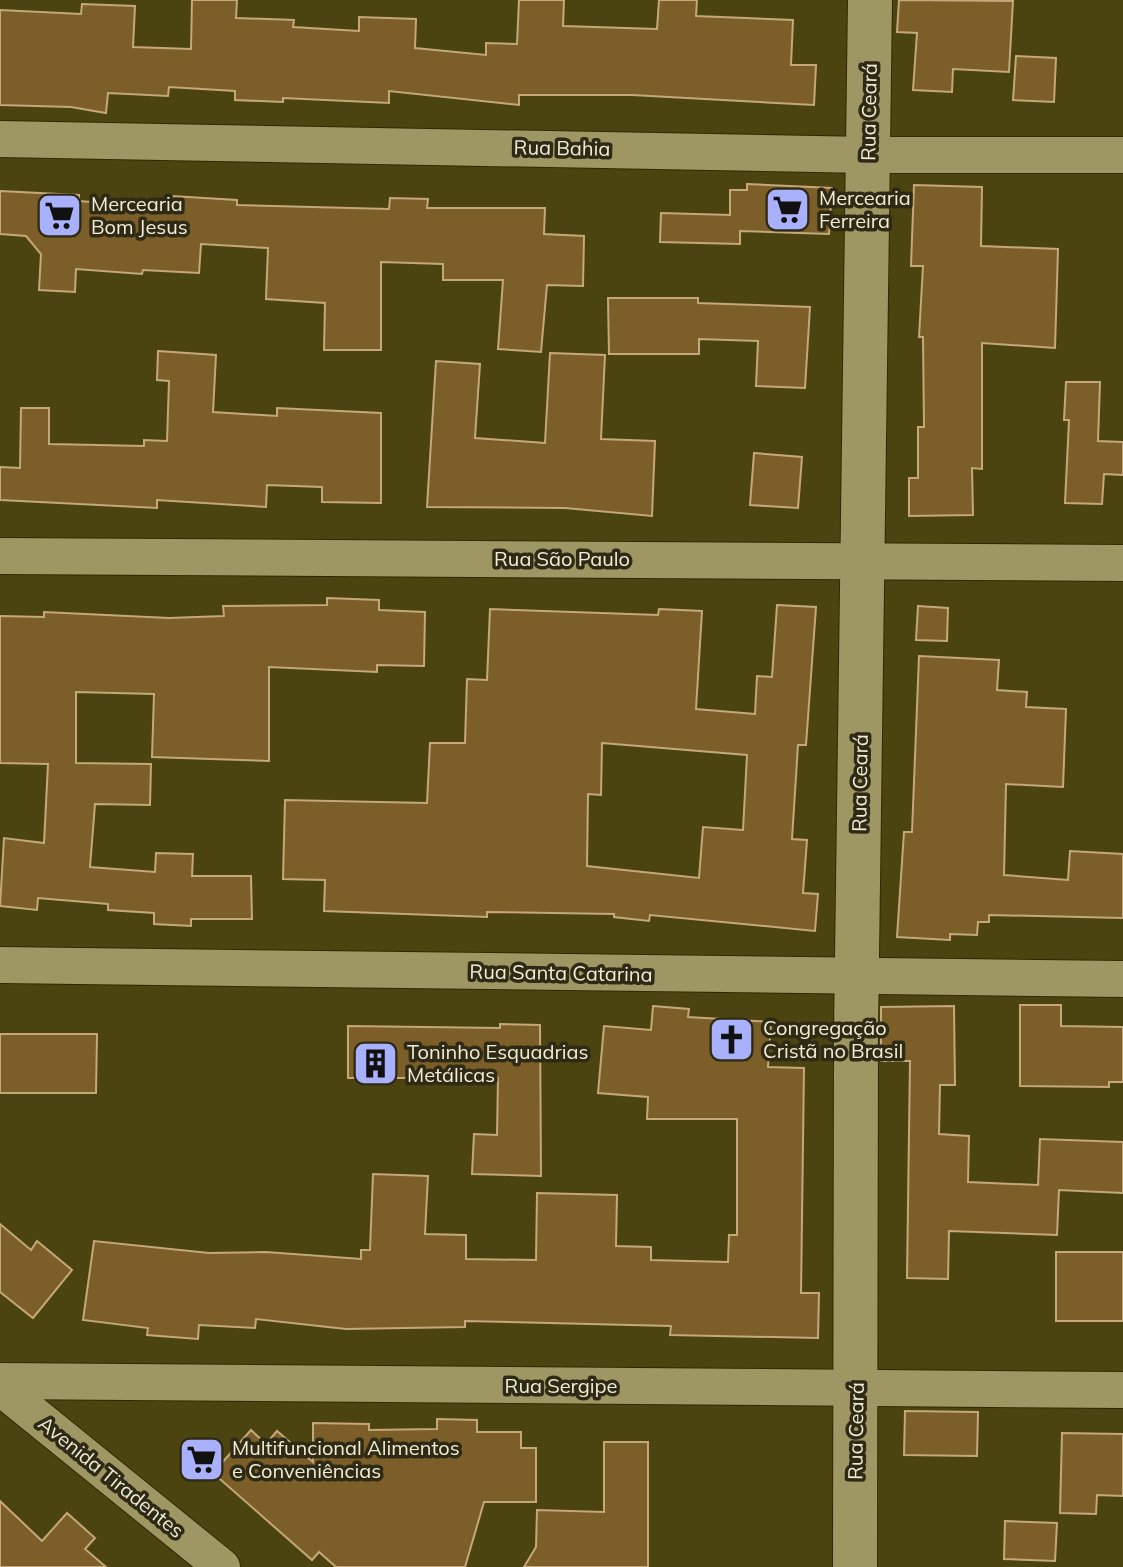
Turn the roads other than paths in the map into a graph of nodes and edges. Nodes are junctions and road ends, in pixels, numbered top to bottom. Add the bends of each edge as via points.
1 (870, 0) edge
2 (0, 139) edge
3 (868, 155) junction
4 (1123, 155) edge
5 (0, 556) edge
6 (865, 560) junction
7 (1123, 563) edge
8 (0, 965) edge
9 (856, 978) junction
10 (1123, 979) edge
11 (0, 1384) edge
12 (857, 1388) junction
13 (1123, 1390) edge
14 (222, 1567) edge
15 (855, 1567) edge

1 - 3 street, Rua Ceará
2 - 3 street, Rua Bahia
3 - 4 street, Rua Bahia
3 - 6 street, Rua Ceará
5 - 6 street, Rua São Paulo
6 - 7 street, Rua São Paulo
6 - 9 street, Rua Ceará
8 - 9 street, Rua Santa Catarina
9 - 10 street, Rua Santa Catarina
9 - 12 street, Rua Ceará
11 - 12 street, Rua Sergipe
11 - 14 street, Avenida Tiradentes
12 - 13 street, Rua Sergipe
12 - 15 street, Rua Ceará

